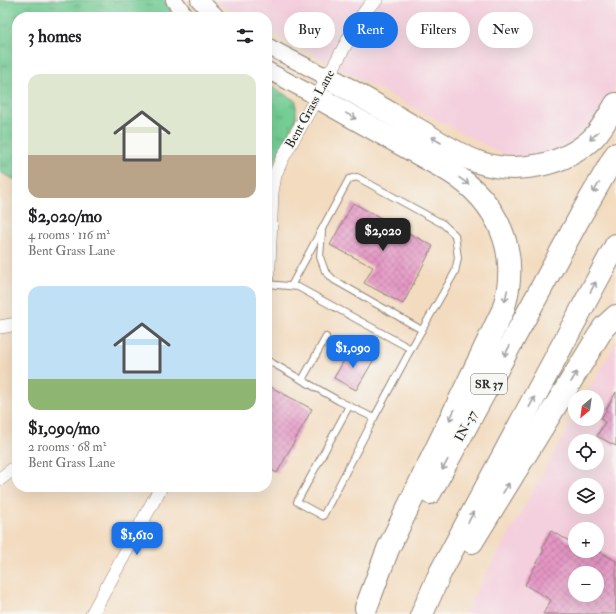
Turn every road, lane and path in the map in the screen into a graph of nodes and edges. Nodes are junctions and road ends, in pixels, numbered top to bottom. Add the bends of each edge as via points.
1 (174, 0) edge
2 (199, 0) edge
3 (376, 0) edge
4 (182, 12) edge
5 (212, 12) edge
6 (272, 49) edge
7 (272, 73) edge
8 (327, 77) junction
9 (317, 97) junction
10 (616, 104) edge
11 (616, 154) edge
12 (272, 192) edge
13 (322, 228) junction
14 (616, 245) edge
15 (272, 284) edge
16 (291, 286) junction
17 (616, 316) edge
18 (12, 325) edge
19 (0, 327) edge
20 (422, 330) junction
21 (326, 337) dead end
22 (411, 350) junction
23 (272, 363) edge
24 (302, 380) junction
25 (349, 406) junction
26 (374, 418) junction
27 (12, 470) edge
28 (0, 479) edge
29 (158, 492) edge
30 (365, 611) edge
31 (92, 614) edge
32 (423, 614) edge

1 - 4 street
2 - 5 street
3 - 8 street, Bent Grass Lane via 363,12
6 - 8 street
7 - 9 street
8 - 9 street, Bent Grass Lane
10 -> 8 highway via 596,134 569,155 531,167 498,167 476,161 453,150
9 - 12 street, Bent Grass Lane via 282,159 275,175
9 -> 30 highway via 469,185 486,202 499,223 509,268 508,290 503,310 388,549
11 -> 30 highway, IN-37 / SR 37
13 - 16 lane
13 - 20 lane via 320,257 329,276
13 - 20 lane via 349,178 357,177 443,224 455,235 458,258 455,272
32 -> 14 highway via 440,573
15 - 16 lane
16 - 22 lane via 298,287
32 -> 17 highway via 446,584 604,327
18 - 19 street
20 - 22 lane
21 - 24 lane
22 - 26 lane
23 - 24 lane
24 - 25 lane
25 - 26 lane
25 - 26 lane via 297,502 323,516
27 - 28 street
29 - 31 street

